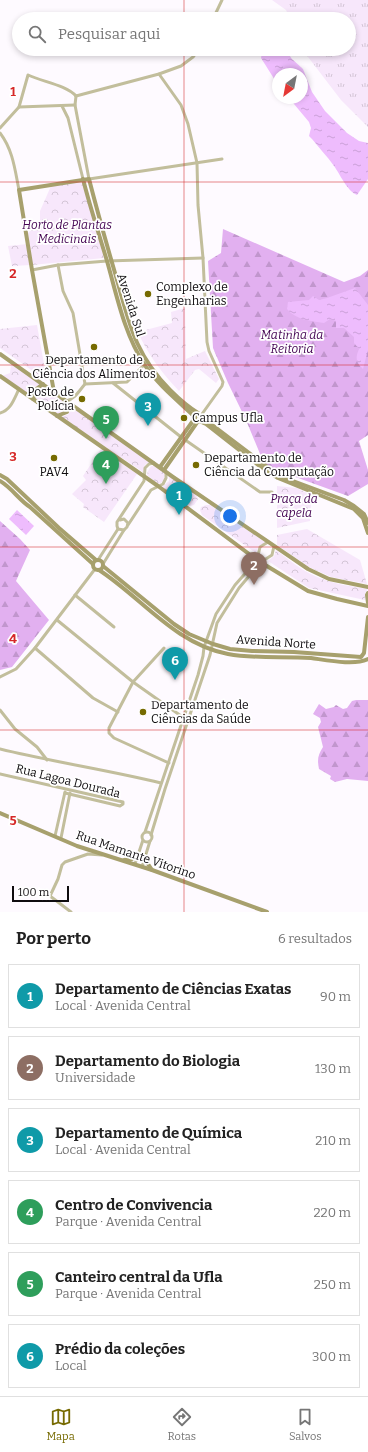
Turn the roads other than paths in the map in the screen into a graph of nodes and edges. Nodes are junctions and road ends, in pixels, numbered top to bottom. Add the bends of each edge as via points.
1 (222, 0) edge
2 (216, 12) edge
3 (195, 56) edge
4 (159, 74) junction
5 (76, 96) junction
6 (75, 105) junction
7 (62, 106) junction
8 (19, 107) junction
9 (0, 128) edge
10 (0, 133) edge
11 (222, 159) dead end
12 (197, 163) junction
13 (83, 179) junction
14 (89, 179) junction
15 (20, 190) junction
16 (204, 258) junction
17 (109, 261) junction
18 (58, 265) junction
19 (32, 270) junction
20 (0, 354) edge
21 (146, 363) junction
22 (0, 376) edge
23 (113, 383) junction
24 (43, 384) junction
25 (85, 384) junction
26 (19, 390) junction
27 (54, 392) junction
28 (33, 399) junction
29 (67, 402) junction
30 (0, 413) edge
31 (201, 415) junction
32 (57, 416) junction
33 (197, 419) junction
34 (183, 438) junction
35 (154, 463) junction
36 (160, 467) junction
37 (165, 470) junction
38 (0, 475) edge
39 (144, 477) junction
40 (0, 480) edge
41 (158, 486) junction
42 (272, 492) dead end
43 (23, 498) junction
44 (30, 501) junction
45 (26, 504) junction
46 (120, 520) junction
47 (368, 524) edge
48 (128, 525) junction
49 (118, 529) junction
50 (124, 530) junction
51 (368, 533) edge
52 (268, 542) junction
53 (274, 546) junction
54 (97, 560) junction
55 (259, 561) junction
56 (103, 565) junction
57 (95, 568) junction
58 (368, 587) edge
59 (368, 593) edge
60 (75, 595) junction
61 (368, 602) edge
62 (368, 606) edge
63 (368, 617) edge
64 (57, 620) junction
65 (114, 626) dead end
66 (206, 641) junction
67 (212, 644) junction
68 (204, 647) junction
69 (35, 648) junction
70 (164, 648) dead end
71 (211, 650) junction
72 (368, 659) edge
73 (0, 677) edge
74 (133, 682) junction
75 (0, 710) edge
76 (118, 712) junction
77 (184, 718) junction
78 (0, 749) edge
79 (47, 760) junction
80 (168, 762) junction
81 (173, 764) junction
82 (0, 774) edge
83 (161, 783) junction
84 (66, 788) junction
85 (71, 790) junction
86 (65, 793) junction
87 (70, 795) junction
88 (0, 813) edge
89 (58, 823) junction
90 (64, 824) junction
91 (145, 832) junction
92 (151, 834) junction
93 (55, 836) junction
94 (61, 838) junction
95 (143, 840) junction
96 (150, 841) junction
97 (138, 854) junction
98 (105, 855) junction
99 (145, 855) junction
100 (123, 860) junction
101 (135, 864) junction
102 (142, 867) junction
103 (152, 870) junction
104 (71, 912) edge
105 (266, 912) edge

1 - 2 street
3 - 4 street via 181,66
4 - 5 street
4 - 12 street via 181,105
5 - 6 street
5 - 8 street via 71,91 28,75
6 - 7 street
6 - 14 street
7 - 8 street
7 - 13 street via 68,118
8 - 9 street
10 - 15 street via 12,154
11 - 12 street
12 - 14 street
12 - 16 street via 198,205
13 - 14 street
13 - 15 street
13 - 17 street, Avenida Sul
14 - 17 street, Avenida Sul
15 - 19 street
16 - 17 street
16 - 31 street via 207,342 223,382
17 - 18 street
17 - 21 street, Avenida Sul via 131,329
18 - 19 street
18 - 25 street via 63,291 73,313
19 - 27 street
20 - 24 street
21 - 23 street via 127,382
21 - 31 street, Avenida Sul via 174,394
21 - 33 street, Avenida Sul via 166,391
22 - 26 street
23 - 25 street
23 - 34 street
24 - 27 street
24 - 28 street via 35,390
25 - 29 street via 75,397
26 - 28 street
26 - 30 street via 11,405
27 - 29 street
28 - 32 street
29 - 32 street via 67,412
29 - 35 street
31 - 33 street
31 - 33 street via 202,420
31 - 47 street, Avenida Sul via 265,466 288,479 354,506 364,514
32 - 39 street
33 - 34 street
33 - 51 street, Avenida Sul via 278,478 354,509 363,518
34 - 36 street
34 - 37 street
34 - 42 street via 260,492
35 - 36 street
35 - 39 street via 145,468
36 - 37 street
37 - 41 street via 165,481
37 - 52 street
38 - 43 street, Avenida Norte via 7,479
39 - 41 street
39 - 46 street
40 - 43 street, Avenida Norte
41 - 48 street via 151,490
41 - 55 street
43 - 44 street, Avenida Norte
43 - 45 street, Avenida Norte via 23,503
44 - 45 street
44 - 54 street, Avenida Norte
45 - 57 street, Avenida Norte
46 - 48 street via 125,520
46 - 49 street via 117,524
48 - 50 street
49 - 50 street
49 - 54 street
50 - 56 street
52 - 53 street
52 - 55 street via 260,547
53 - 55 street via 272,555
53 - 58 street via 308,569 329,579
54 - 56 street, Avenida Norte
54 - 57 street
55 - 62 street via 308,591
55 - 66 street via 235,585 216,614
55 - 67 street via 217,623
56 - 57 street
56 - 66 street, Avenida Norte via 174,624
57 - 60 street
57 - 68 street, Avenida Norte via 183,637
59 - 61 street
60 - 64 street
60 - 65 street
63 - 67 street, Avenida Norte via 364,653 359,657 252,651
64 - 69 street
64 - 74 street
66 - 67 street, Avenida Norte
66 - 68 street
67 - 71 street
68 - 71 street, Avenida Norte
68 - 77 street
69 - 73 street via 16,670
69 - 76 street via 93,698
70 - 74 street
71 - 72 street, Avenida Norte via 253,657 356,662
71 - 81 street
74 - 76 street
74 - 77 street
75 - 79 street via 15,729 37,747
76 - 80 street via 109,728 109,733 114,738
77 - 80 street
78 - 79 street
79 - 83 street
80 - 81 street
80 - 83 street
81 - 92 street
82 - 84 street, Rua Lagoa Dourada
83 - 91 street
84 - 85 street, Rua Lagoa Dourada
84 - 86 street
85 - 87 street
85 - 87 street, Rua Lagoa Dourada via 123,804 120,806
86 - 87 street
86 - 89 street
87 - 90 street
88 - 93 street, Rua Mamante Vitorino
89 - 90 street
89 - 93 street
90 - 94 street
91 - 92 street
91 - 95 street via 142,835
92 - 96 street
93 - 94 street, Rua Mamante Vitorino
94 - 98 street, Rua Mamante Vitorino
95 - 96 street
95 - 97 street
96 - 99 street
97 - 100 street via 132,859
97 - 101 street
98 - 100 street, Rua Mamante Vitorino
98 - 104 street via 88,854 70,860 62,866 50,896
99 - 102 street
99 - 103 street
100 - 101 street, Rua Mamante Vitorino
101 - 102 street, Rua Mamante Vitorino
102 - 103 street, Rua Mamante Vitorino
103 - 105 street, Rua Mamante Vitorino

